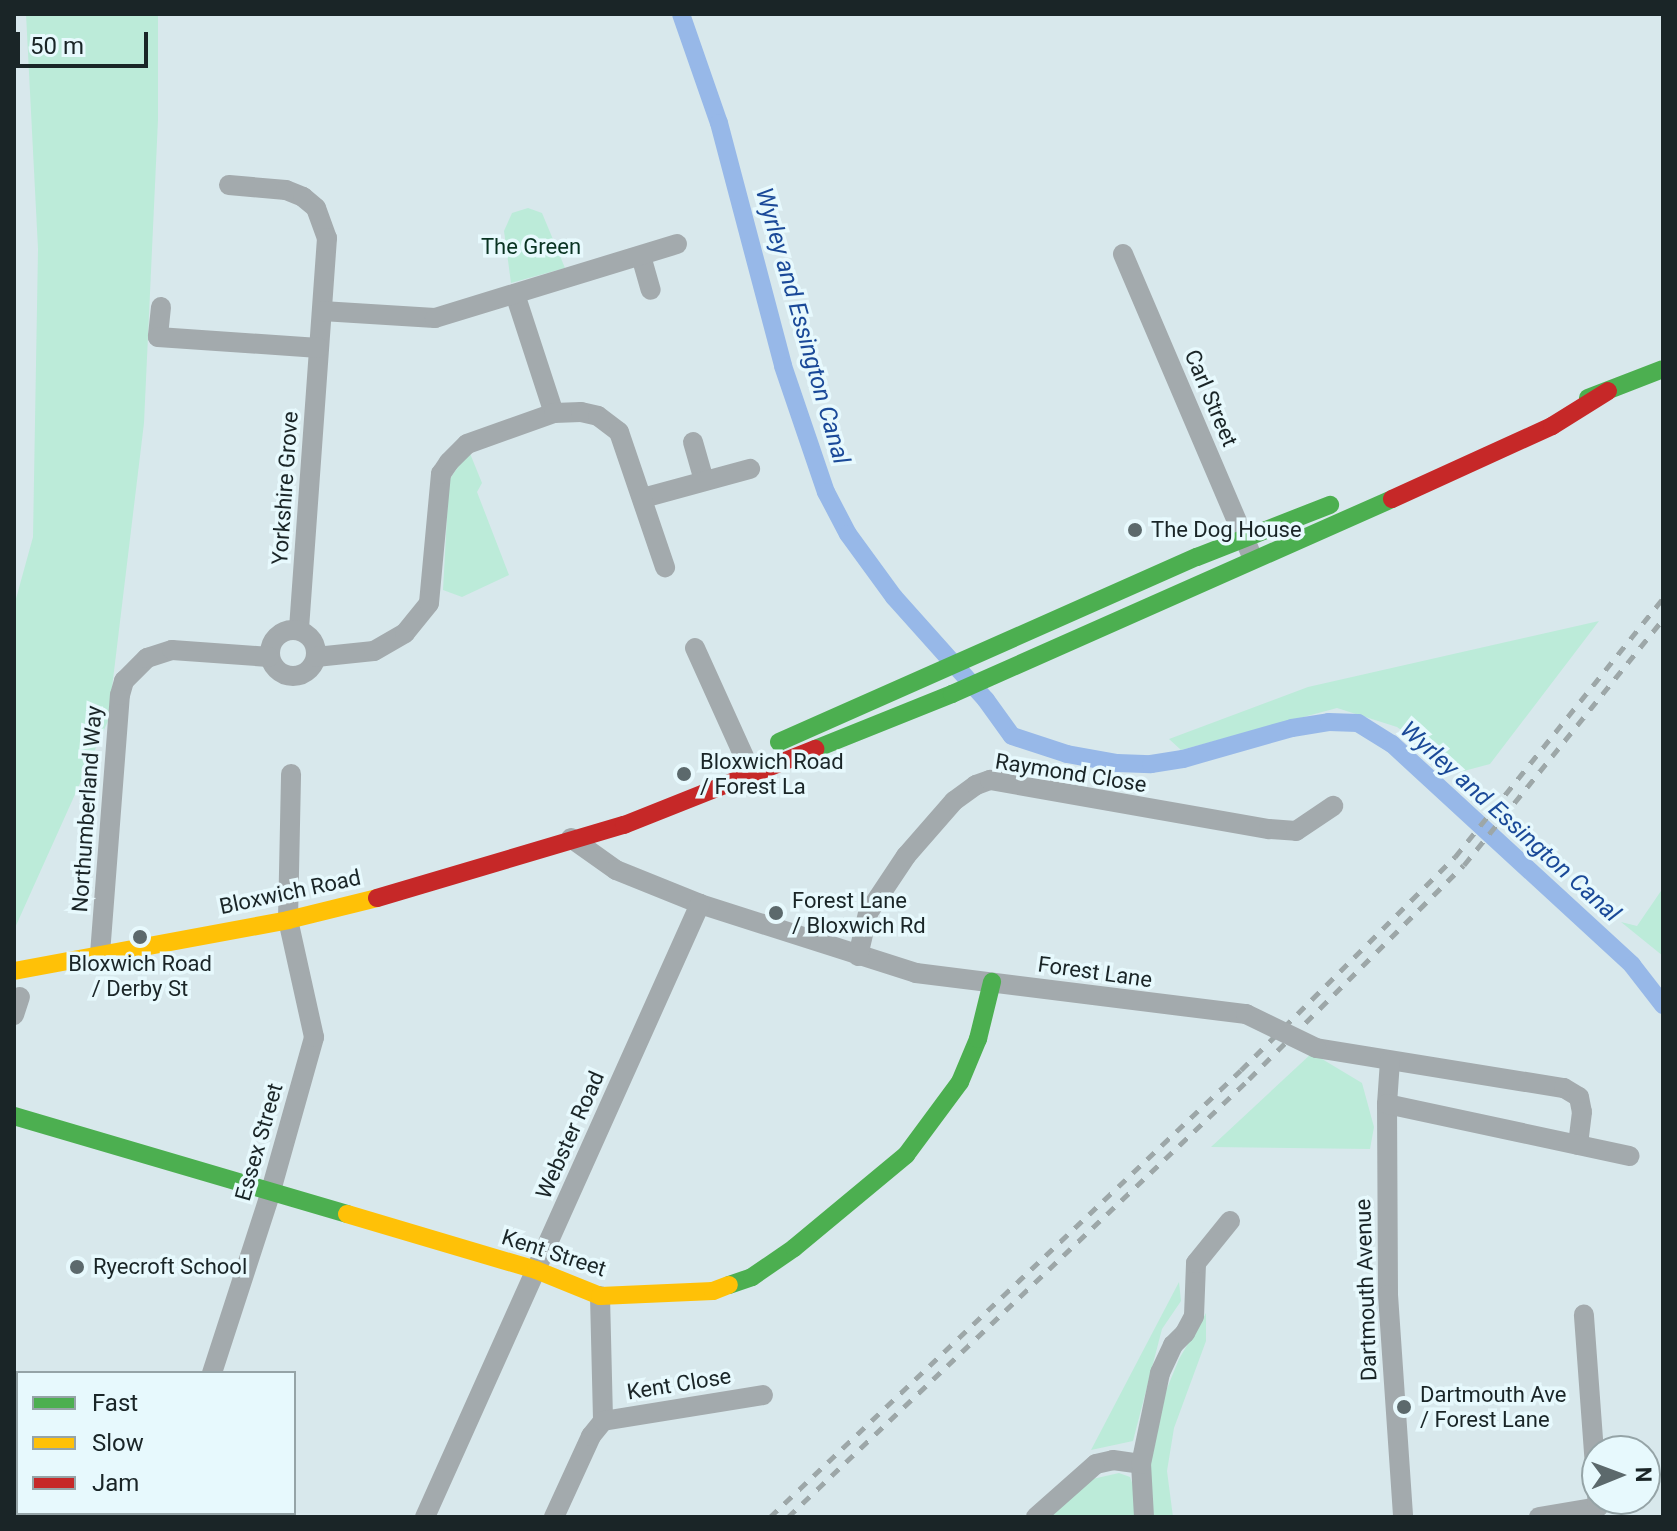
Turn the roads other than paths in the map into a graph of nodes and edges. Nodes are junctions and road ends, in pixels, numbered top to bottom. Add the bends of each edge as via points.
1 (229, 185) dead end
2 (677, 244) dead end
3 (1123, 254) dead end
4 (641, 256) junction
5 (651, 290) dead end
6 (515, 294) junction
7 (161, 307) dead end
8 (322, 311) junction
9 (319, 348) junction
10 (1663, 369) edge
11 (1608, 391) junction
12 (554, 413) junction
13 (693, 442) dead end
14 (750, 469) dead end
15 (704, 480) junction
16 (643, 498) junction
17 (1245, 541) junction
18 (1254, 562) junction
19 (665, 567) dead end
20 (299, 630) junction
21 (695, 648) dead end
22 (269, 657) junction
23 (316, 657) junction
24 (854, 709) junction
25 (864, 729) junction
26 (748, 765) junction
27 (291, 774) dead end
28 (1320, 810) dead end
29 (571, 838) junction
30 (700, 904) junction
31 (288, 920) junction
32 (100, 954) junction
33 (858, 956) junction
34 (14, 971) edge
35 (992, 982) junction
36 (1390, 1061) junction
37 (1387, 1104) junction
38 (14, 1116) edge
39 (1578, 1145) junction
40 (1629, 1156) dead end
41 (270, 1194) junction
42 (1230, 1221) dead end
43 (536, 1270) junction
44 (600, 1296) junction
45 (1584, 1315) dead end
46 (213, 1371) edge
47 (763, 1395) dead end
48 (603, 1421) junction
49 (1141, 1464) junction
50 (425, 1517) edge
51 (554, 1517) edge
52 (1036, 1517) edge
53 (1144, 1517) edge
54 (1403, 1517) edge
55 (1539, 1517) edge

1 - 8 street, Yorkshire Grove via 286,190 316,208 327,238
2 - 4 street
3 - 17 street, Carl Street
4 - 5 street
4 - 6 street
6 - 8 street via 435,318
6 - 12 street
7 - 9 street via 158,337
8 - 9 street, Yorkshire Grove
9 - 20 street, Yorkshire Grove
10 - 11 main road
11 - 17 main road
11 - 18 main road via 1552,426
12 - 16 street via 598,416 619,432
12 - 23 street via 467,444 441,474 429,603 405,633 374,651
13 - 15 street
14 - 15 street
15 - 16 street
16 - 19 street
17 - 18 street, Carl Street
17 - 24 main road via 1197,557
18 - 25 main road
20 - 22 street via 278,635
20 - 23 street via 309,636
21 - 26 street
22 - 23 street via 283,675 294,677 312,667
22 - 32 street, Northumberland Way via 172,650 147,658 124,681
24 - 25 main road
24 - 26 main road
25 - 26 main road
26 - 29 main road, Bloxwich Road via 624,825
27 - 31 street, Essex Street
28 - 33 street, Raymond Close via 1296,831 1269,829 990,780 954,801 906,856 868,913
29 - 30 street, Forest Lane via 616,870
29 - 31 main road, Bloxwich Road via 420,887
30 - 33 street, Forest Lane
30 - 43 street, Webster Road
31 - 32 main road, Bloxwich Road
31 - 41 street, Essex Street via 314,1037
32 - 34 main road, Bloxwich Road
33 - 35 street, Forest Lane via 916,973
35 - 36 street, Forest Lane, bridge via 1246,1014 1316,1048
35 - 44 main road, Kent Street via 978,1039 960,1082 906,1155 838,1214 752,1277 713,1291
36 - 37 street, Dartmouth Avenue
36 - 39 street, Forest Lane via 1564,1088 1579,1097
37 - 39 street
37 - 54 street, Dartmouth Avenue via 1388,1295
38 - 41 main road, Kent Street
39 - 40 street
41 - 43 main road, Kent Street
41 - 46 street, Essex Street
42 - 49 street via 1196,1263 1194,1316 1160,1373
43 - 44 main road, Kent Street
43 - 50 street, Webster Road
44 - 48 street, Kent Close
45 - 55 street via 1598,1507
47 - 48 street, Kent Close
48 - 51 street, Kent Close
49 - 52 street via 1096,1464
49 - 53 street

